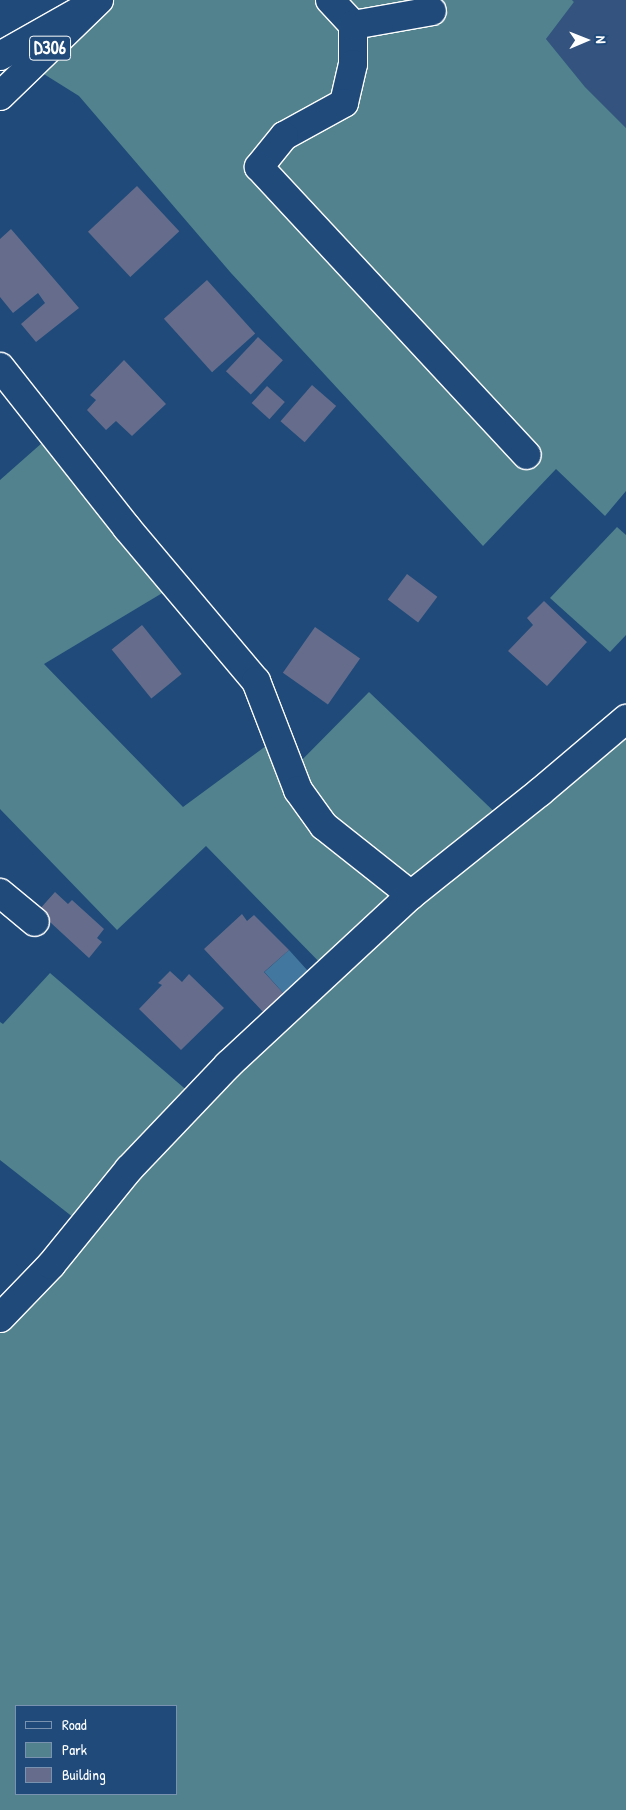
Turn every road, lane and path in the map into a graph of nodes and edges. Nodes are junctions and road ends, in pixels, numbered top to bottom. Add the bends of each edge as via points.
1 (99, 0) edge
2 (330, 0) edge
3 (432, 11) dead end
4 (353, 25) junction
5 (0, 56) edge
6 (0, 96) edge
7 (0, 367) edge
8 (527, 456) dead end
9 (626, 719) edge
10 (0, 893) edge
11 (411, 895) junction
12 (35, 922) dead end
13 (0, 1318) edge

1 - 5 street
1 - 6 street, D306
2 - 4 street
3 - 4 street
4 - 8 street via 354,64 344,103 284,136 259,167
7 - 11 street via 127,528 256,681 298,790 324,826
9 - 11 street
10 - 12 street
11 - 13 street via 228,1066 129,1169 51,1265

